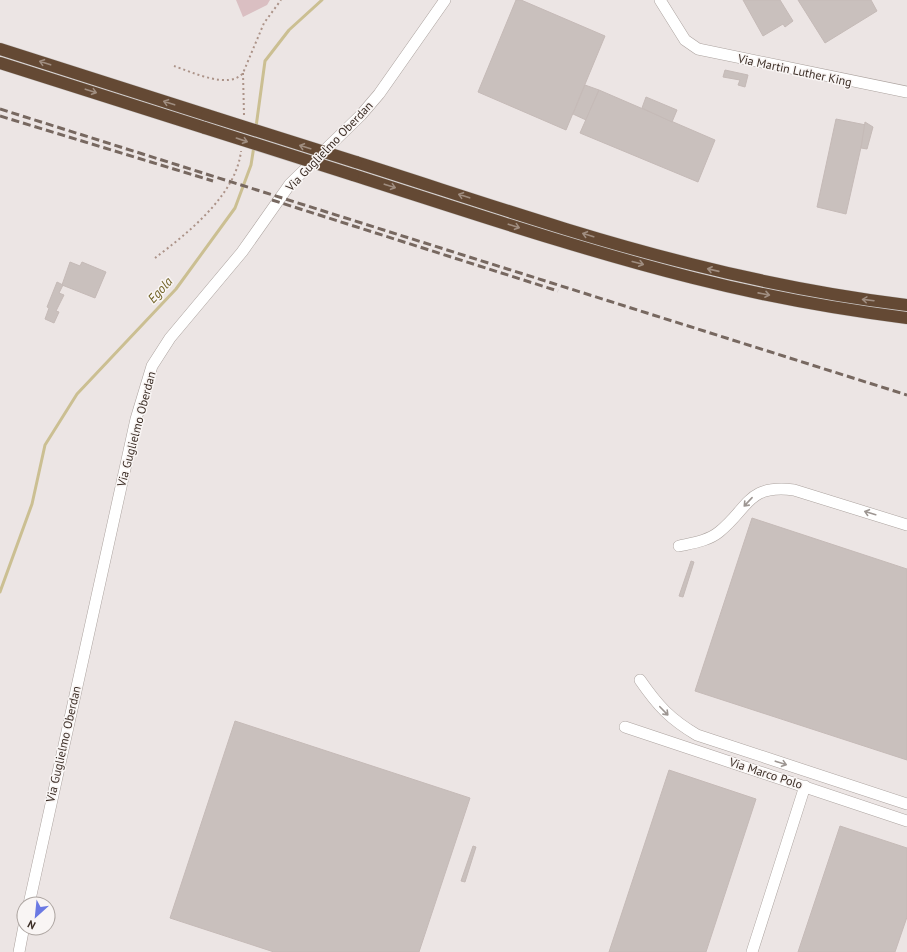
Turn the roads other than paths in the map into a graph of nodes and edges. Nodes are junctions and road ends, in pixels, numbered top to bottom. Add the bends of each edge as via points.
1 (445, 0) edge
2 (660, 0) edge
3 (0, 49) edge
4 (0, 63) edge
5 (907, 92) edge
6 (907, 305) edge
7 (907, 318) edge
8 (907, 525) edge
9 (679, 546) dead end
10 (640, 680) dead end
11 (625, 727) dead end
12 (805, 786) junction
13 (907, 804) edge
14 (907, 821) edge
15 (31, 896) edge
16 (22, 936) edge
17 (19, 952) edge
18 (752, 952) edge

1 - 15 street, Via Guglielmo Oberdan via 379,94 290,184 242,252 170,338 152,366 133,434
2 - 5 street, Via Martin Luther King via 685,40 698,49
6 -> 3 highway, bridge via 770,283 620,245
4 -> 7 highway, bridge via 560,240 694,278 813,304
8 -> 9 street via 794,490 779,488 763,491 754,496 719,533 705,540
10 -> 13 street via 675,722 697,736
11 - 12 street, Via Marco Polo
12 - 14 street, Via Marco Polo
12 - 18 street
16 - 17 street

